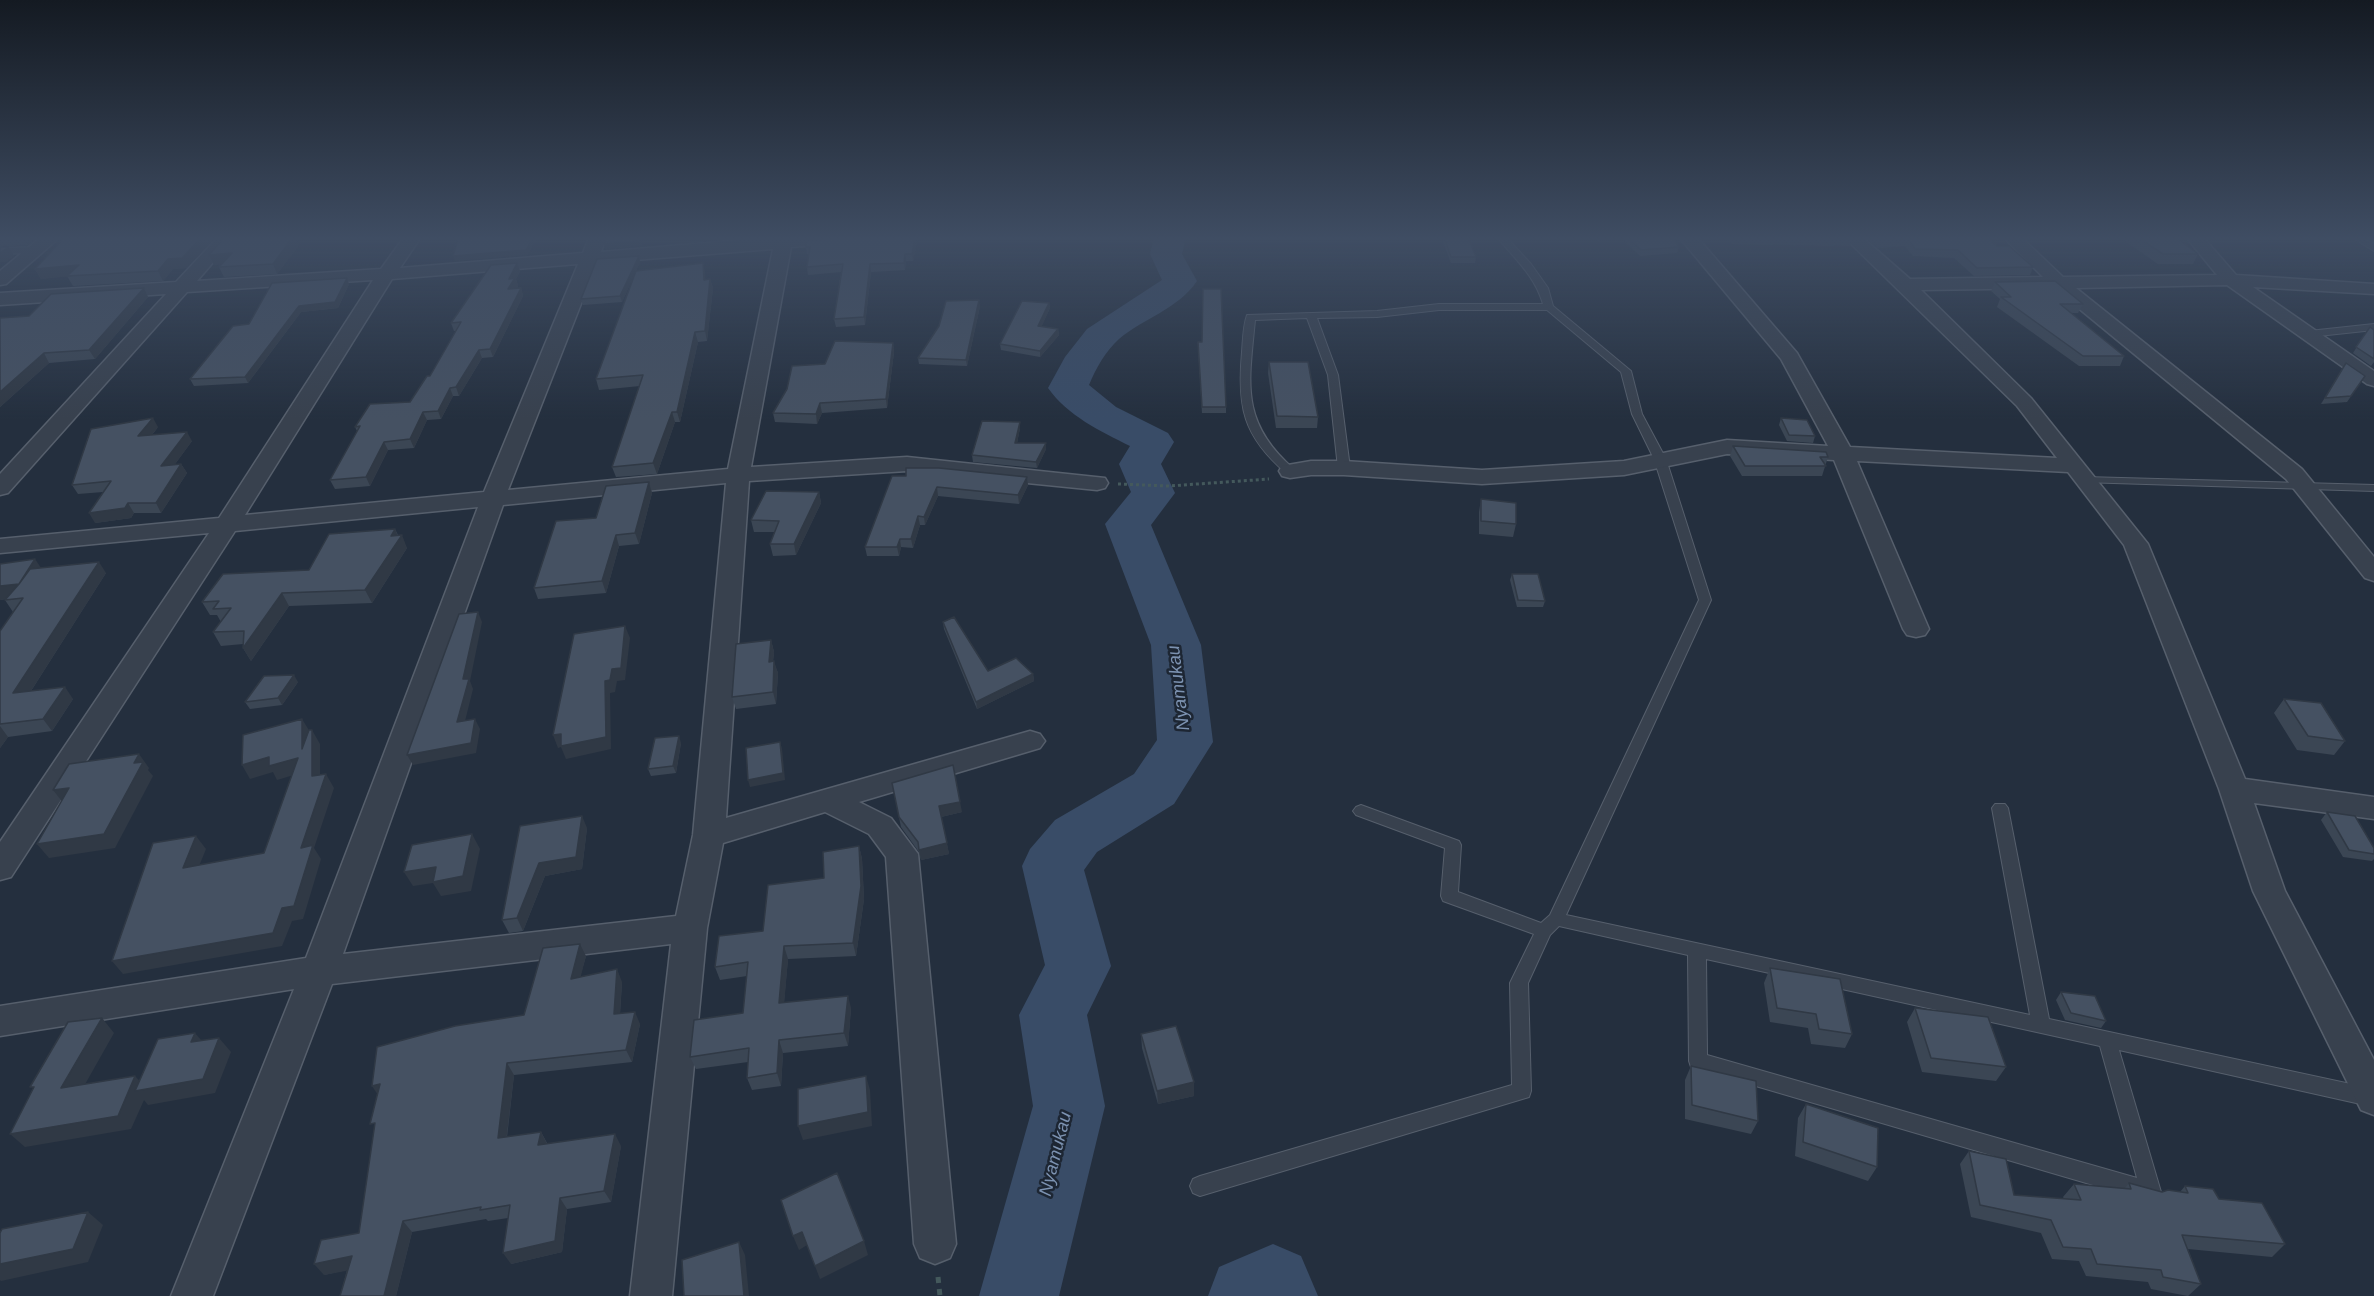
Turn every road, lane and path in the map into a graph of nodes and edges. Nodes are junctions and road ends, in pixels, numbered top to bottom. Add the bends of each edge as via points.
1 (25, 297) edge
2 (171, 297) edge
3 (371, 297) edge
4 (573, 297) edge
5 (772, 297) edge
6 (1546, 297) edge
7 (1741, 297) edge
8 (1918, 297) edge
9 (2077, 297) edge
10 (2256, 297) edge
11 (0, 299) edge
12 (1549, 307) junction
13 (1311, 315) junction
14 (2374, 327) edge
15 (2309, 334) junction
16 (2374, 380) edge
17 (1842, 452) junction
18 (1660, 459) junction
19 (1344, 468) junction
20 (1290, 471) junction
21 (2079, 473) junction
22 (738, 475) junction
23 (1096, 483) dead end
24 (1135, 484) dead end
25 (2303, 485) junction
26 (0, 488) edge
27 (2374, 488) edge
28 (493, 499) junction
29 (226, 526) junction
30 (0, 546) edge
31 (2374, 573) edge
32 (1916, 629) dead end
33 (1030, 741) dead end
34 (2234, 789) junction
35 (828, 800) junction
36 (2000, 808) dead end
37 (2374, 808) edge
38 (1361, 811) dead end
39 (709, 835) junction
40 (0, 868) edge
41 (1550, 925) junction
42 (690, 928) junction
43 (1698, 950) junction
44 (319, 971) junction
45 (0, 1021) edge
46 (2041, 1025) junction
47 (2107, 1039) junction
48 (2374, 1098) edge
49 (1200, 1186) dead end
50 (935, 1244) dead end
51 (192, 1296) edge
52 (651, 1296) edge

1 - 11 street
2 - 26 street
3 - 29 street
4 - 28 street
5 - 22 street
6 - 12 lane
7 - 17 street via 1790,357
8 - 21 street via 2024,402
9 - 25 street
10 - 15 street
12 - 13 lane via 1438,307 1377,314
12 - 18 lane via 1626,371 1637,414
13 - 19 lane via 1333,375
13 - 20 lane via 1250,317 1244,394 1256,435 1273,459
14 - 15 lane
15 - 16 street
17 - 18 street via 1727,447
17 - 21 street
17 - 32 street
18 - 19 street via 1624,468 1482,477
18 - 41 lane via 1706,600
19 - 20 street
20 - 24 path via 1261,481
21 - 25 lane
21 - 34 street via 2136,544
22 - 23 street via 906,464
22 - 28 street
22 - 39 street
25 - 27 lane
25 - 31 street
28 - 29 street
28 - 44 street
29 - 30 street
29 - 40 street
33 - 35 street
34 - 37 street
34 - 48 street via 2269,891
35 - 39 street
35 - 50 street via 880,826 902,854
36 - 46 lane
38 - 41 lane via 1453,845 1449,896
39 - 42 street
41 - 43 lane
41 - 49 lane via 1519,983 1522,1091
42 - 44 street
42 - 52 street
43 - 46 lane
43 - 47 lane via 1698,1061 2151,1192
44 - 45 street
44 - 51 street
46 - 47 lane
47 - 48 lane

